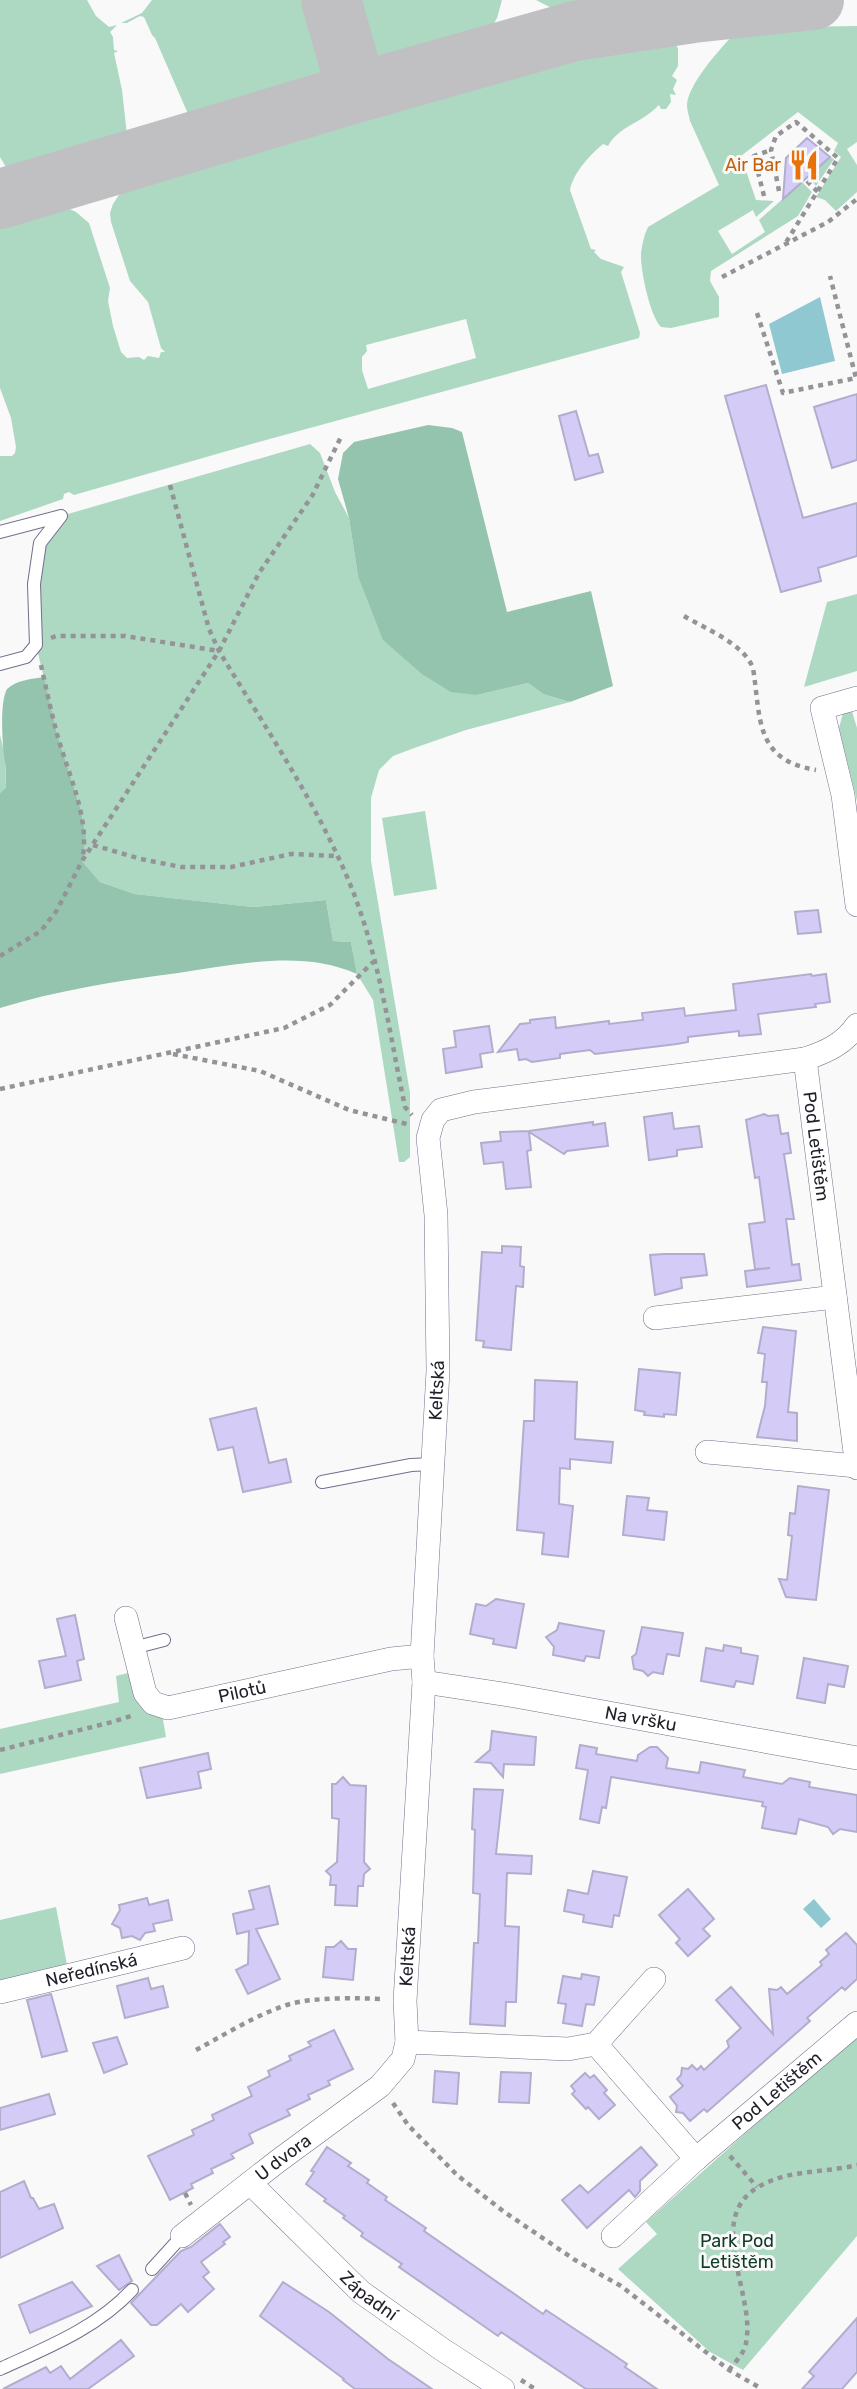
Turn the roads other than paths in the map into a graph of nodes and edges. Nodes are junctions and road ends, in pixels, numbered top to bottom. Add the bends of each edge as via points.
1 (0, 533) edge
2 (0, 664) edge
3 (857, 698) edge
4 (857, 905) edge
5 (857, 1025) edge
6 (805, 1059) junction
7 (835, 1297) junction
8 (655, 1318) dead end
9 (707, 1452) dead end
10 (433, 1464) junction
11 (857, 1467) edge
12 (322, 1482) dead end
13 (126, 1618) dead end
14 (164, 1640) dead end
15 (133, 1648) junction
16 (422, 1656) junction
17 (424, 1682) junction
18 (857, 1758) edge
19 (183, 1948) dead end
20 (654, 1979) dead end
21 (0, 1992) edge
22 (857, 2023) edge
23 (407, 2042) junction
24 (596, 2044) junction
25 (696, 2159) junction
26 (250, 2183) junction
27 (182, 2236) joint
28 (613, 2236) dead end
29 (152, 2269) dead end
30 (132, 2290) dead end
31 (0, 2369) edge
32 (507, 2381) edge

1 - 2 lane via 61,516 40,543 34,584 36,645 26,657
3 - 4 street via 822,708 838,774
5 - 6 street via 837,1045
6 - 7 street, Pod Letištěm
6 - 10 street, Keltská via 454,1106 437,1114 428,1138 436,1216 438,1371
7 - 8 street
7 - 11 street, Pod Letištěm
9 - 11 street, Pod Letištěm
10 - 12 lane
10 - 16 street, Keltská
13 - 15 street
14 - 15 lane
15 - 16 street, Pilotů via 141,1685 153,1703 163,1708
16 - 17 street, Keltská
17 - 18 street, Na vršku
17 - 23 street, Keltská via 405,2001
19 - 21 street, Neředínská
20 - 24 street
22 - 25 street, Pod Letištěm
23 - 24 street via 568,2049
23 - 26 street, U dvora via 403,2059 380,2086
24 - 25 street
25 - 28 street, Pod Letištěm
26 - 27 street, U dvora
26 - 32 street, Západní via 361,2291 443,2350
27 - 29 lane, U dvora
30 - 31 lane via 118,2305 60,2342

